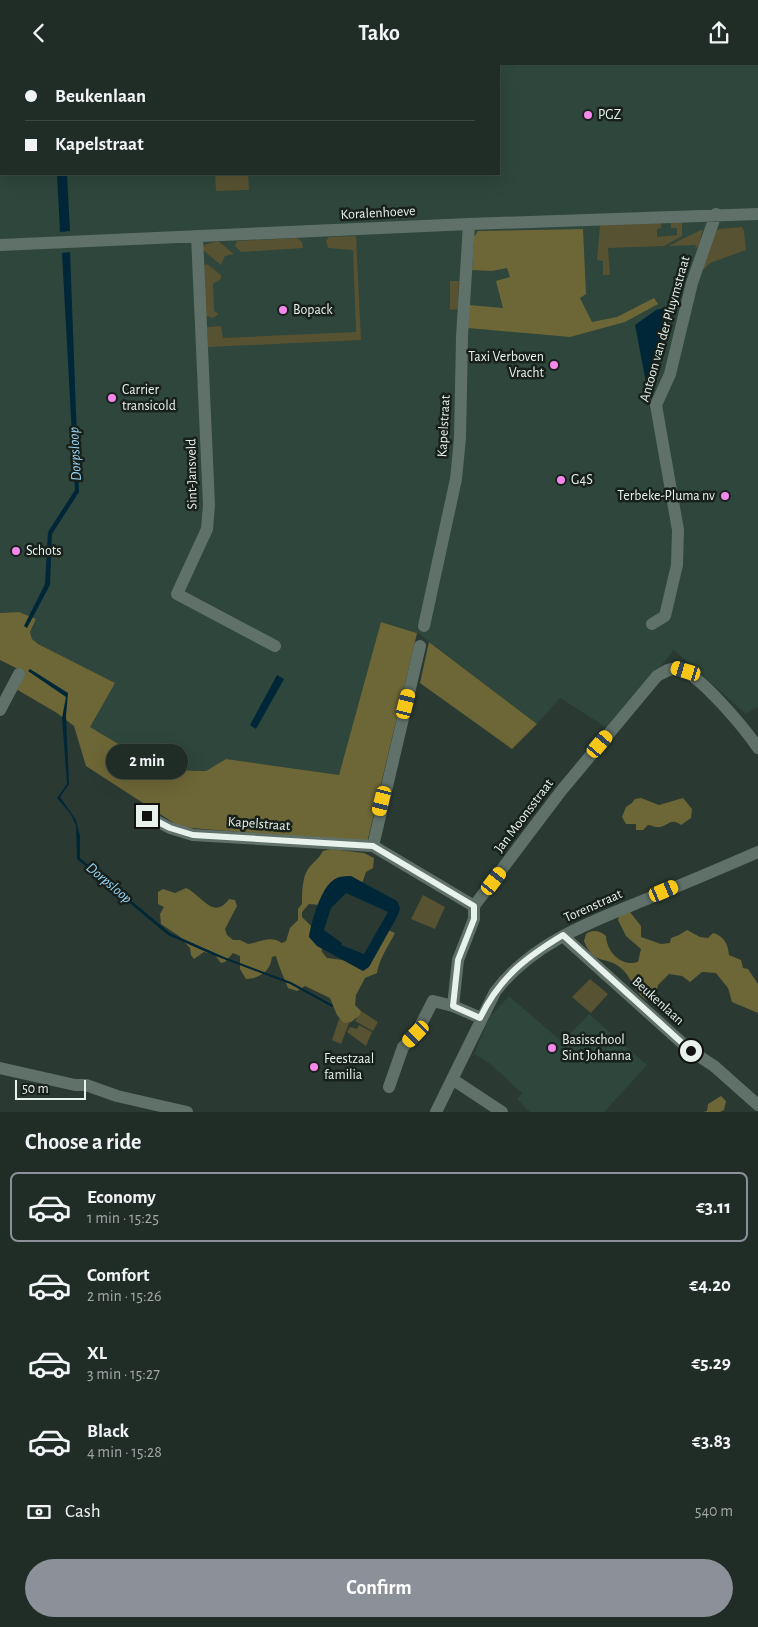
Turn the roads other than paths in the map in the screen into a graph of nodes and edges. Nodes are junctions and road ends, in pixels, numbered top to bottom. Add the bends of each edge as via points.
1 (716, 214) junction
2 (758, 214) edge
3 (469, 224) junction
4 (198, 236) junction
5 (0, 245) edge
6 (652, 623) dead end
7 (424, 626) dead end
8 (275, 647) dead end
9 (420, 647) dead end
10 (19, 674) dead end
11 (0, 710) edge
12 (758, 748) edge
13 (147, 816) dead end
14 (373, 846) junction
15 (758, 852) edge
16 (474, 906) junction
17 (563, 935) junction
18 (453, 1006) junction
19 (480, 1018) junction
20 (0, 1068) edge
21 (452, 1079) junction
22 (390, 1087) dead end
23 (758, 1105) edge
24 (187, 1112) edge
25 (436, 1112) edge
26 (502, 1112) edge

1 - 2 street, Koralenhoeve
1 - 3 street, Koralenhoeve
1 - 6 street, Antoon van der Pluymstraat via 692,283 670,375 656,405 678,530 677,565 665,617
3 - 4 street, Koralenhoeve
3 - 7 street, Kapelstraat via 456,479
4 - 5 street, Koralenhoeve
4 - 8 street, Sint-Jansveld via 209,505 207,529 177,594
9 - 14 street
10 - 11 street
12 - 16 street, Jan Moonsstraat via 728,709 686,671 668,669 658,676 579,769
13 - 14 street, Kapelstraat via 193,835
14 - 16 street, Kapelstraat
15 - 17 street, Torenstraat
16 - 18 street, Jan Moonsstraat via 474,919 458,960
17 - 19 street, Torenstraat via 513,970 494,992
17 - 23 street, Beukenlaan via 691,1051 714,1066
18 - 19 street
18 - 22 street via 433,1001 416,1034 403,1047
19 - 21 street, Torenstraat
20 - 24 street via 86,1085 117,1096
21 - 25 street, Torenstraat
21 - 26 street

